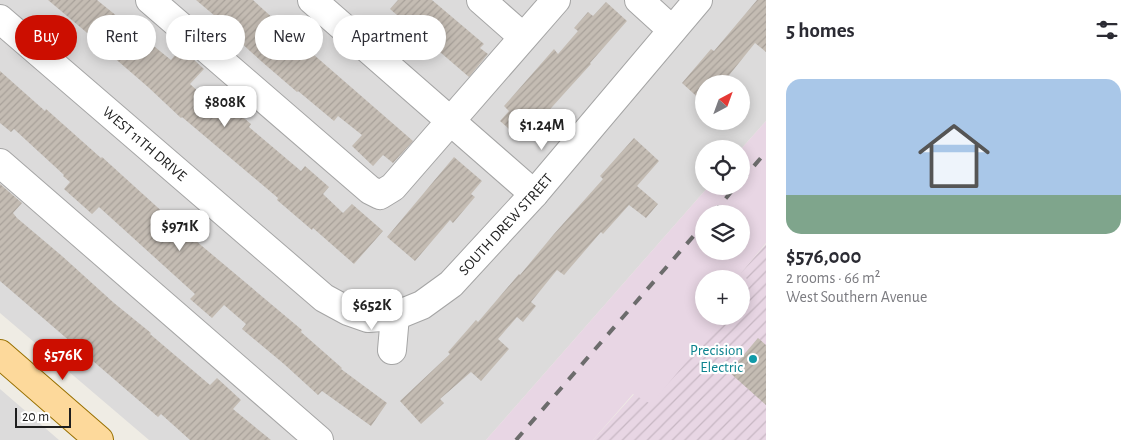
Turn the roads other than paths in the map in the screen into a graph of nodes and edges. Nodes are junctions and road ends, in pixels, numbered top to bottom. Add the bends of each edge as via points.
1 (150, 0) edge
2 (312, 0) edge
3 (481, 0) edge
4 (556, 0) edge
5 (639, 0) edge
6 (698, 0) edge
7 (0, 19) edge
8 (672, 30) junction
9 (523, 37) junction
10 (450, 120) junction
11 (0, 163) edge
12 (534, 194) junction
13 (395, 316) junction
14 (392, 350) dead end
15 (0, 354) edge
16 (99, 440) edge
17 (319, 440) edge

1 - 10 street via 370,190 380,195 393,188
2 - 10 street
3 - 9 street
4 - 9 street
5 - 8 street
6 - 8 street, SOUTH DREW STREET
7 - 13 street, WEST 11TH DRIVE via 324,298 368,318
8 - 12 street, SOUTH DREW STREET
9 - 10 street
10 - 12 street
11 - 17 street
12 - 13 street, SOUTH DREW STREET via 451,284 422,305
13 - 14 street
15 - 16 main road

